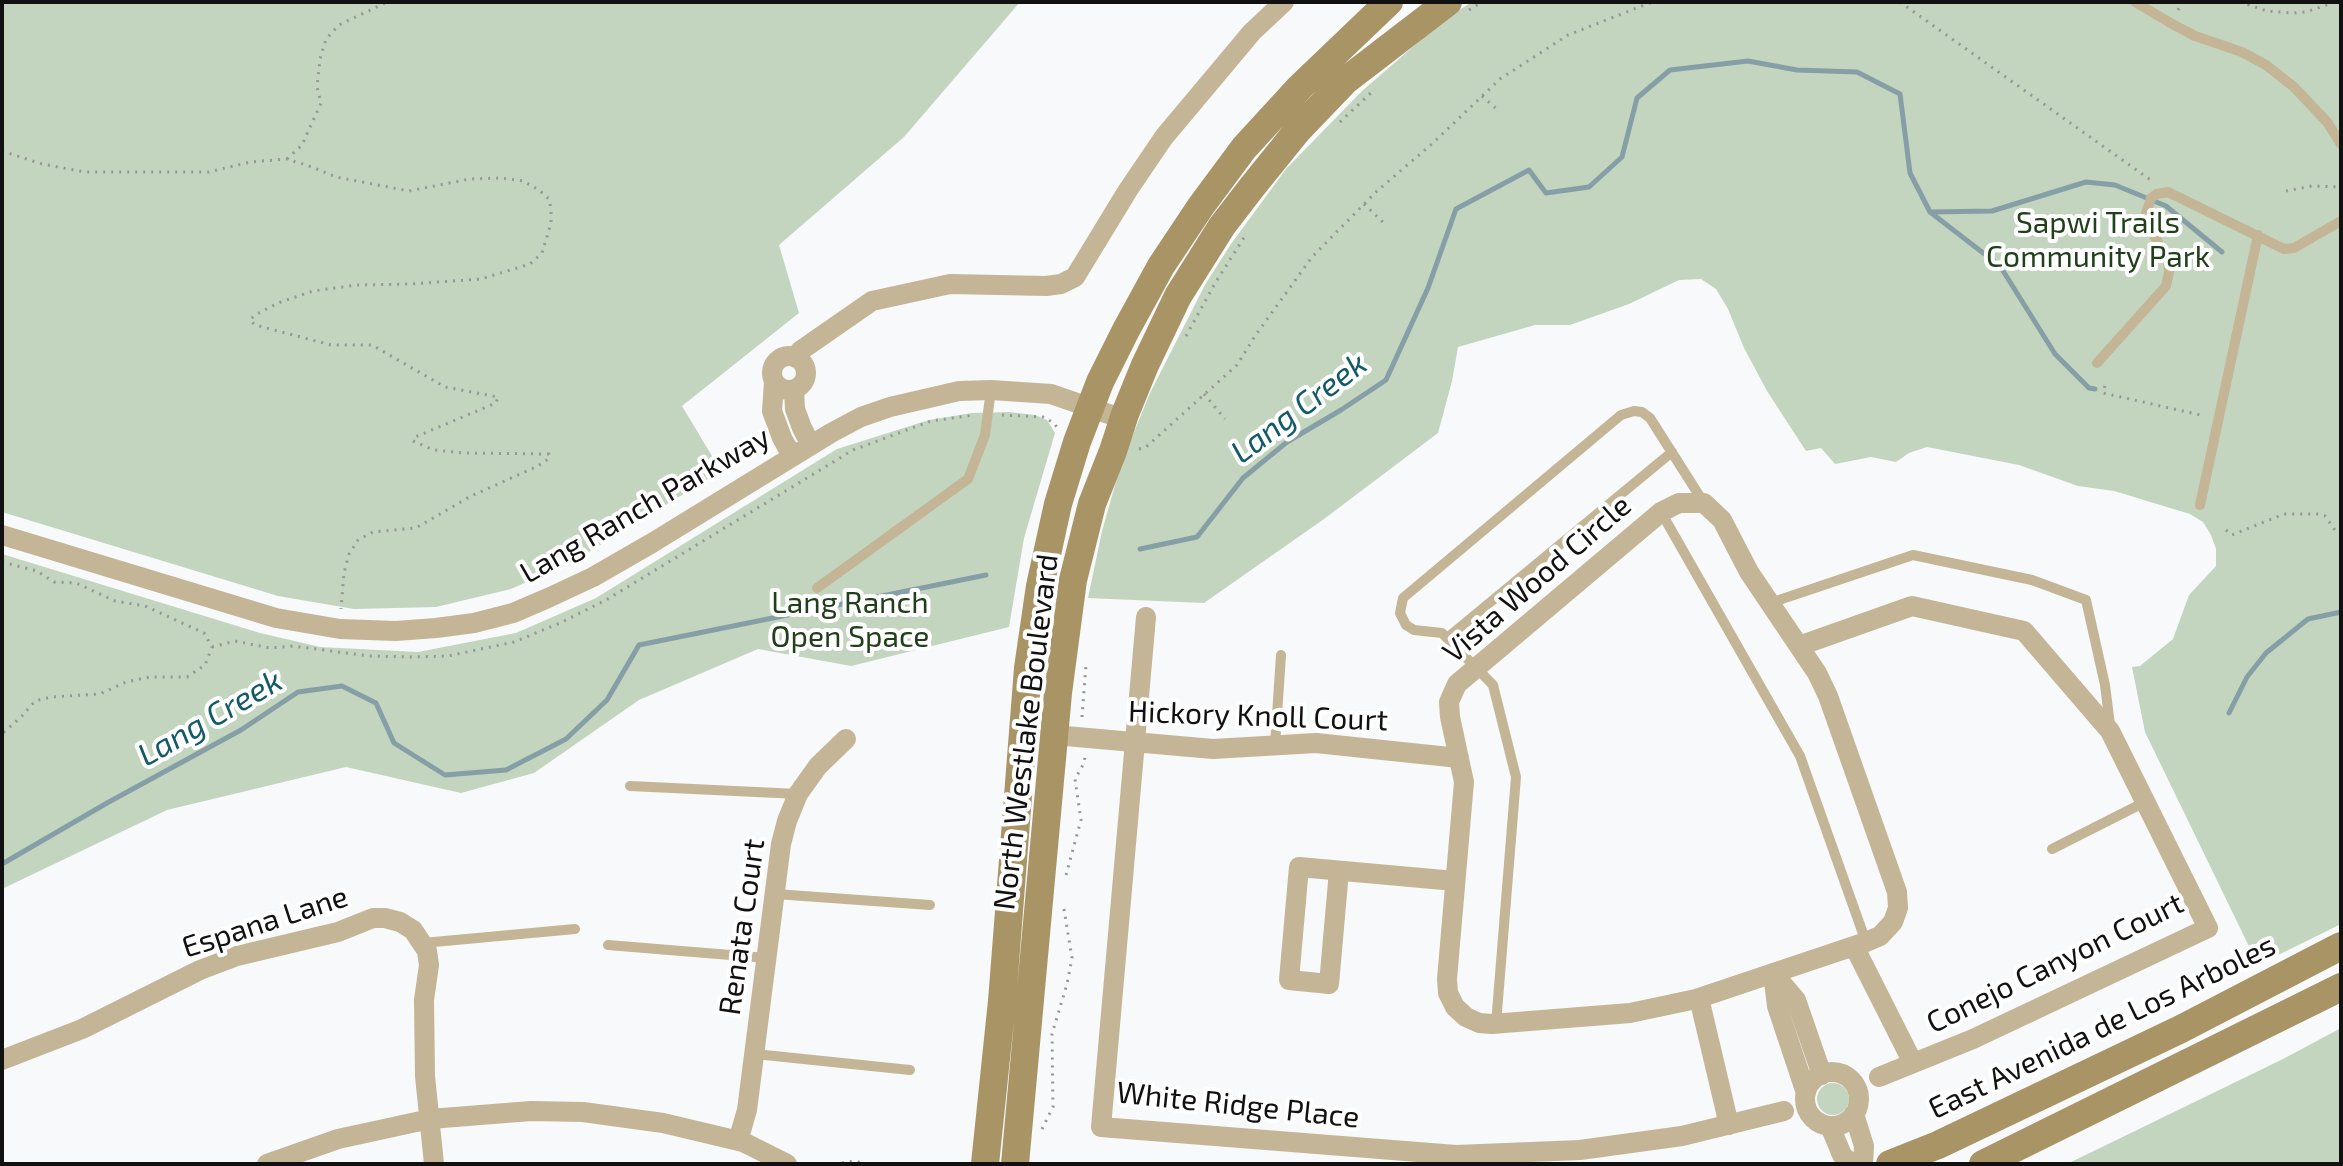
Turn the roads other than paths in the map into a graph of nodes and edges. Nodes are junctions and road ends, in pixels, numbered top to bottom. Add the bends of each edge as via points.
1 (1284, 2) edge
2 (1389, 2) edge
3 (2135, 2) edge
4 (1455, 9) edge
5 (2341, 144) edge
6 (2341, 221) edge
7 (2258, 235) junction
8 (2097, 363) dead end
9 (784, 386) junction
10 (991, 390) junction
11 (1090, 407) junction
12 (1130, 429) junction
13 (811, 445) junction
14 (1672, 452) junction
15 (792, 456) junction
16 (1704, 503) junction
17 (2200, 505) dead end
18 (1661, 512) junction
19 (2, 535) edge
20 (817, 588) dead end
21 (1770, 603) junction
22 (1146, 617) dead end
23 (1447, 638) junction
24 (1799, 646) junction
25 (1281, 655) dead end
26 (1476, 668) junction
27 (2110, 731) junction
28 (1054, 735) junction
29 (846, 739) dead end
30 (1133, 742) junction
31 (1275, 745) junction
32 (1459, 758) junction
33 (630, 786) dead end
34 (798, 794) junction
35 (2145, 802) junction
36 (2052, 849) dead end
37 (1339, 871) junction
38 (1455, 881) junction
39 (775, 894) junction
40 (930, 905) dead end
41 (575, 929) dead end
42 (423, 943) junction
43 (1860, 944) junction
44 (608, 945) dead end
45 (2341, 946) edge
46 (767, 958) junction
47 (1773, 973) junction
48 (2341, 987) edge
49 (1699, 998) junction
50 (1496, 1024) junction
51 (755, 1054) junction
52 (2, 1060) edge
53 (1913, 1063) junction
54 (910, 1070) dead end
55 (1822, 1075) junction
56 (1879, 1077) dead end
57 (1806, 1093) junction
58 (1784, 1111) dead end
59 (1854, 1114) junction
60 (430, 1119) junction
61 (1729, 1125) junction
62 (1830, 1126) junction
63 (738, 1141) junction
64 (267, 1164) edge
65 (434, 1164) edge
66 (787, 1164) edge
67 (985, 1164) edge
68 (1015, 1164) edge
69 (1851, 1164) edge
70 (1863, 1164) edge
71 (1890, 1164) edge
72 (1983, 1164) edge

1 - 9 street via 1164,137 1075,277 1046,286 950,284 872,301 796,358 776,362 772,372
2 - 11 main road, North Westlake Boulevard via 1244,148 1161,266
3 - 5 lane via 2195,36 2266,65 2294,87
4 - 12 main road, North Westlake Boulevard via 1345,81 1252,187 1178,296 1145,365
6 - 7 lane via 2294,248 2284,249
7 - 8 lane via 2168,192 2151,198 2147,222 2168,261 2166,286
7 - 17 lane
9 - 13 street
9 - 15 street via 772,411
10 - 11 street, Lang Ranch Parkway via 1051,394
10 - 13 street, Lang Ranch Parkway via 959,391 890,407
10 - 20 lane via 985,435 968,479
11 - 12 street, Lang Ranch Parkway
11 - 67 main road, North Westlake Boulevard via 1058,504 1028,668
12 - 28 main road, North Westlake Boulevard via 1092,504 1073,580
13 - 15 street, Lang Ranch Parkway
14 - 16 lane
14 - 23 lane
14 - 23 lane via 1642,412 1621,415 1403,598 1400,613 1406,625
15 - 19 street, Lang Ranch Parkway via 593,577 513,613 436,628 340,629 276,618
16 - 18 street, Vista Wood Circle via 1679,503
16 - 21 street, Vista Wood Circle via 1722,520
18 - 26 street, Vista Wood Circle
18 - 43 lane via 1800,756
21 - 24 street, Vista Wood Circle
21 - 27 lane via 1913,555 2032,580 2086,600
22 - 30 street, White Ridge Place
23 - 26 lane
24 - 27 street, Conejo Canyon Court via 1912,606 2024,631
24 - 43 street, Vista Wood Circle via 1828,696 1897,892 1893,922 1880,936
25 - 31 lane
26 - 32 street, Vista Wood Circle via 1457,684 1449,702
26 - 50 lane via 1493,685 1516,777
27 - 35 street, Conejo Canyon Court
28 - 30 street, Hickory Knoll Court
28 - 68 main road, North Westlake Boulevard
29 - 34 street, Renata Court
30 - 31 street, Hickory Knoll Court via 1213,749
30 - 61 street, White Ridge Place via 1101,1127 1456,1155 1580,1150
31 - 32 street, Hickory Knoll Court via 1316,743
32 - 38 street, Vista Wood Circle via 1464,782
33 - 34 lane
34 - 39 street, Renata Court via 781,844
35 - 36 lane
35 - 53 street, Conejo Canyon Court via 2208,928
37 - 37 street via 1329,984 1289,980 1299,867
37 - 38 street
38 - 50 street, Vista Wood Circle via 1448,993 1466,1017
39 - 40 lane
39 - 46 street, Renata Court
41 - 42 lane
42 - 52 street, Espana Lane via 400,922 373,918 200,970 82,1029
42 - 60 street via 429,965 424,1000
43 - 47 street, Vista Wood Circle
43 - 53 street
44 - 46 lane
45 - 71 main road, East Avenida de Los Arboles via 2181,1029
46 - 51 street, Renata Court
47 - 49 street, Vista Wood Circle
47 - 55 street via 1796,1000
47 - 57 street via 1777,1006
48 - 72 main road
49 - 50 street, Vista Wood Circle via 1630,1013
49 - 61 street
51 - 54 lane
51 - 63 street, Renata Court
53 - 56 street, Conejo Canyon Court
55 - 57 street
55 - 59 street via 1839,1073 1853,1082 1859,1098
57 - 62 street via 1809,1113
58 - 61 street, White Ridge Place
59 - 62 street
59 - 70 street via 1864,1146
60 - 63 street via 583,1112
60 - 64 street via 338,1139
60 - 65 street
62 - 69 street
63 - 66 street

